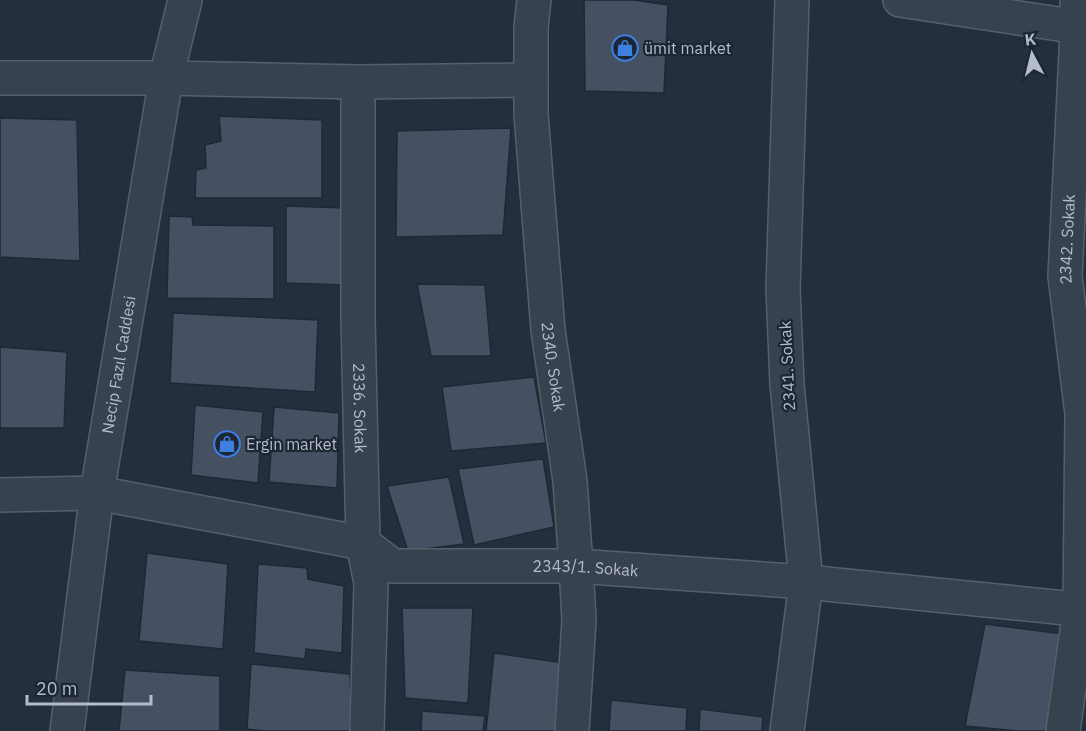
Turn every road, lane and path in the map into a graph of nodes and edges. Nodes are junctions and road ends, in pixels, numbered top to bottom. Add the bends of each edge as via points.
1 (185, 0) edge
2 (534, 0) edge
3 (792, 0) edge
4 (900, 0) edge
5 (1077, 13) edge
6 (0, 78) edge
7 (165, 78) junction
8 (531, 80) junction
9 (358, 82) junction
10 (98, 493) junction
11 (0, 495) edge
12 (363, 543) junction
13 (576, 566) junction
14 (806, 582) junction
15 (1083, 609) edge
16 (67, 731) edge
17 (367, 731) edge
18 (572, 731) edge
19 (787, 731) edge
20 (1063, 731) edge

1 - 7 street, Necip Fazıl Caddesi
2 - 8 street, 2340. Sokak
3 - 14 street, 2341. Sokak via 783,289 787,384
4 - 5 street
5 - 15 street, 2342. Sokak via 1065,276 1082,414
6 - 7 street
7 - 9 street
7 - 10 street, Necip Fazıl Caddesi
8 - 9 street
8 - 13 street, 2340. Sokak via 548,330 570,481
9 - 12 street, 2336. Sokak
10 - 11 street, 2343/1. Sokak
10 - 12 street, 2343/1. Sokak
10 - 16 street, Necip Fazıl Caddesi
12 - 13 street, 2343/1. Sokak via 393,566
12 - 17 street, 2336. Sokak via 371,583
13 - 14 street, 2343/1. Sokak
13 - 18 street, 2340. Sokak via 579,620
14 - 15 street, 2343/1. Sokak
14 - 19 street, 2341. Sokak
15 - 20 street, 2342. Sokak

